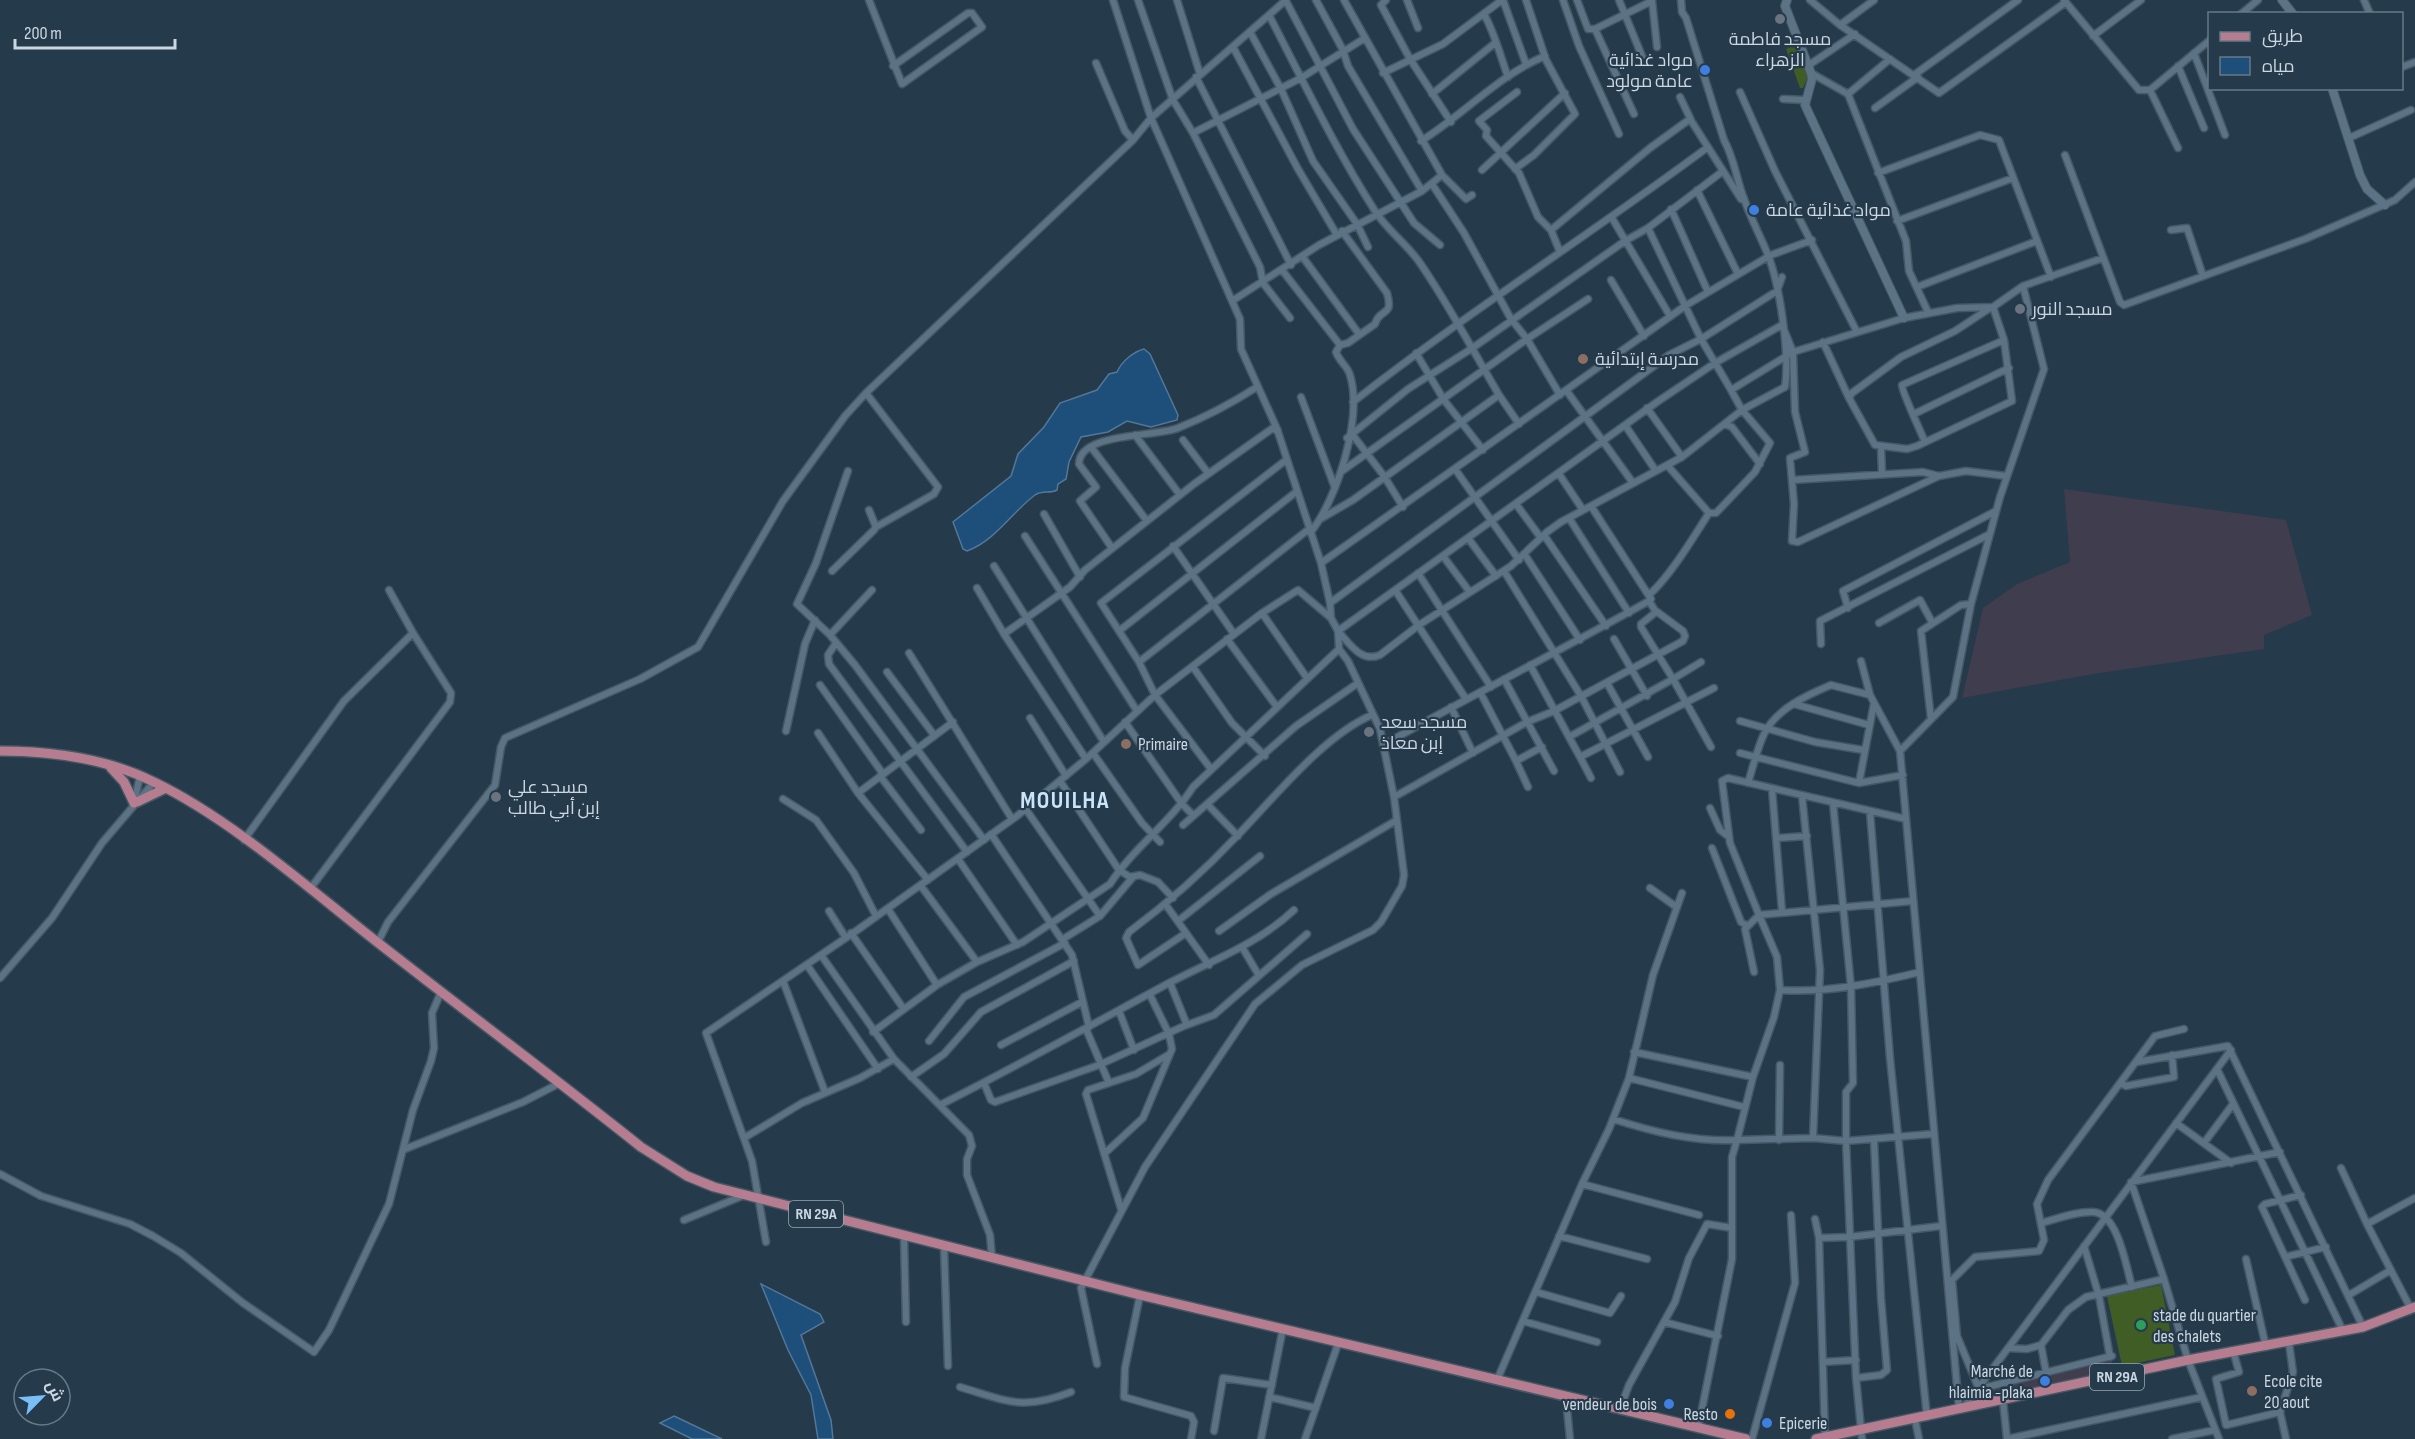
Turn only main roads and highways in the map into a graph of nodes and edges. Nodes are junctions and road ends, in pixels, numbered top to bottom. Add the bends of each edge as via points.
1 (0, 751) edge
2 (107, 765) junction
3 (166, 788) junction
4 (2413, 1308) edge
5 (1861, 1435) edge
6 (1820, 1438) edge
7 (1746, 1439) edge

1 - 2 main road, RN 29A via 36,751
2 - 3 main road, RN 29A
2 - 3 main road via 124,782 134,804
3 - 7 main road, RN 29A via 199,807 310,889 663,1162 687,1176 742,1196 944,1247
4 - 5 main road, RN 29A via 2363,1327 1961,1408
5 - 6 main road, RN 29A

